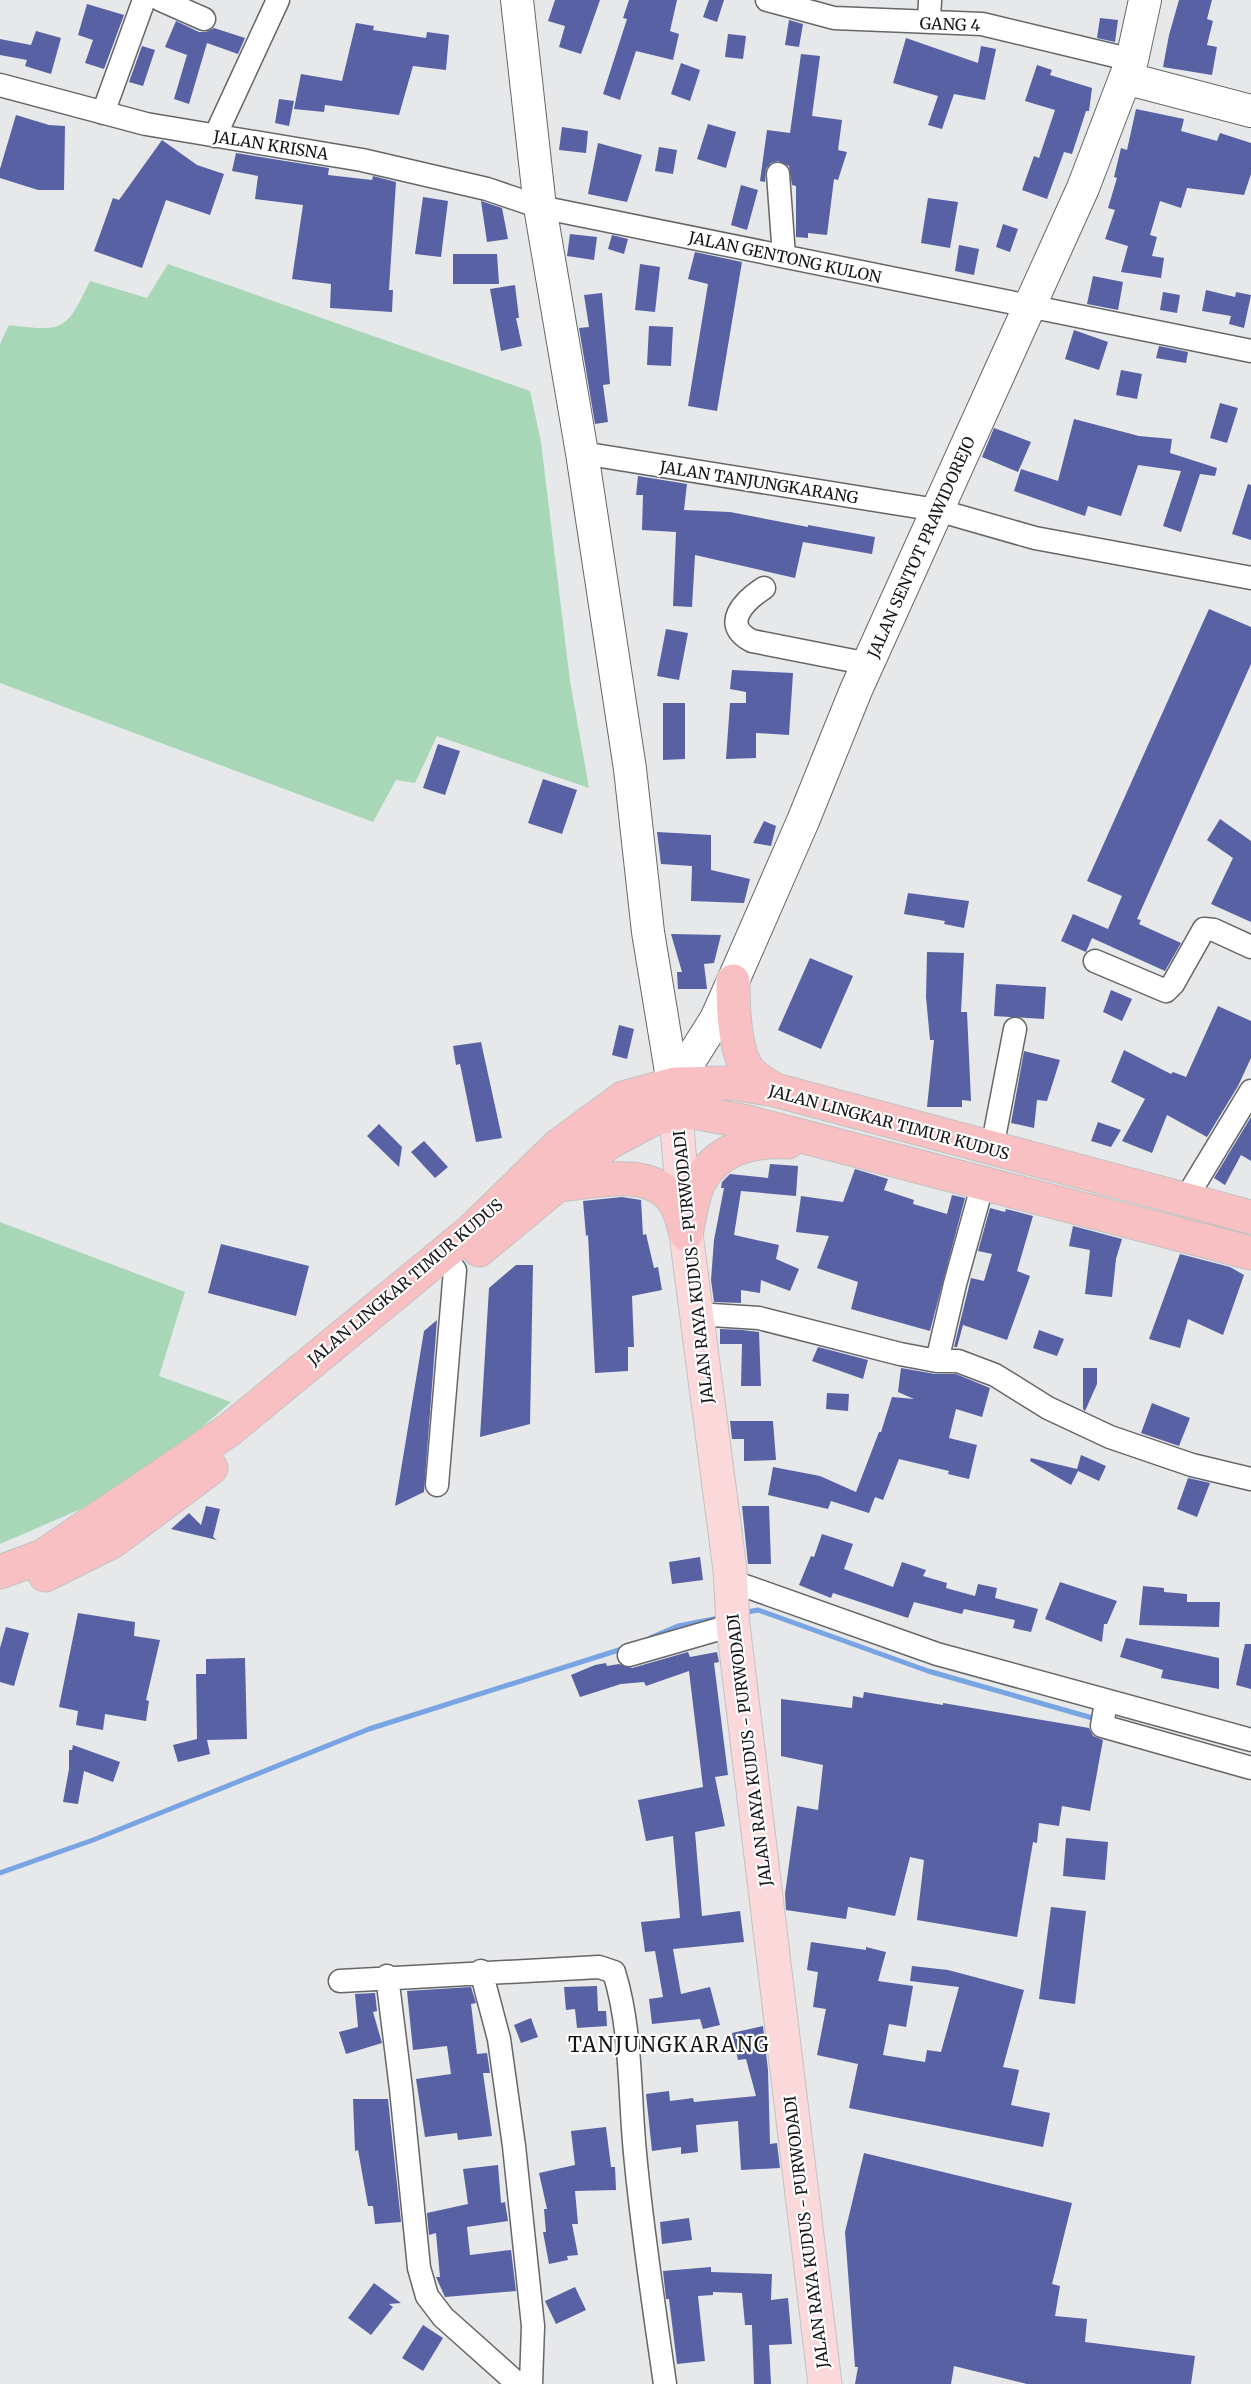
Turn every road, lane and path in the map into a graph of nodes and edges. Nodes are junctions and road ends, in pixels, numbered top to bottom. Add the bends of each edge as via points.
1 (144, 0) edge
2 (161, 0) edge
3 (278, 0) edge
4 (517, 0) edge
5 (767, 0) edge
6 (1145, 0) edge
7 (929, 11) edge
8 (204, 19) dead end
9 (1129, 69) junction
10 (0, 85) edge
11 (1251, 111) edge
12 (103, 113) junction
13 (215, 136) junction
14 (778, 174) dead end
15 (540, 207) junction
16 (784, 256) junction
17 (1029, 308) junction
18 (1251, 351) edge
19 (582, 453) junction
20 (937, 510) junction
21 (1251, 578) edge
22 (764, 588) dead end
23 (869, 664) junction
24 (1251, 947) edge
25 (1095, 961) dead end
26 (734, 981) junction
27 (1015, 1029) dead end
28 (774, 1090) junction
29 (1251, 1091) edge
30 (675, 1100) junction
31 (836, 1145) junction
32 (992, 1148) junction
33 (983, 1183) junction
34 (559, 1185) junction
35 (1185, 1200) junction
36 (1251, 1217) edge
37 (686, 1234) junction
38 (1251, 1253) edge
39 (455, 1270) junction
40 (696, 1314) junction
41 (937, 1361) junction
42 (1251, 1479) edge
43 (437, 1485) dead end
44 (0, 1572) edge
45 (731, 1586) junction
46 (0, 1589) edge
47 (733, 1625) junction
48 (629, 1655) dead end
49 (1104, 1710) junction
50 (1251, 1740) edge
51 (1251, 1768) edge
52 (481, 1971) junction
53 (387, 1977) junction
54 (340, 1981) dead end
55 (518, 2384) edge
56 (531, 2384) edge
57 (665, 2384) edge
58 (825, 2384) edge

1 - 12 street
2 - 8 street
3 - 13 street
4 - 15 main road
5 - 7 street, GANG 4 via 834,18
6 - 9 main road, JALAN SENTOT PRAWIDOREJO
7 - 9 street, GANG 4
9 - 11 main road
9 - 17 main road, JALAN SENTOT PRAWIDOREJO via 1083,188
10 - 12 street, JALAN KRISNA
12 - 13 street, JALAN KRISNA
13 - 15 street, JALAN KRISNA via 362,160 488,189
14 - 16 street
15 - 16 street, JALAN GENTONG KULON
15 - 19 main road
16 - 17 street, JALAN GENTONG KULON
17 - 18 street, JALAN GENTONG KULON
17 - 20 main road, JALAN SENTOT PRAWIDOREJO
19 - 20 street, JALAN TANJUNGKARANG
19 - 30 main road
20 - 21 street, JALAN TANJUNGKARANG via 1035,538
20 - 23 main road, JALAN SENTOT PRAWIDOREJO
22 - 23 street via 740,607 738,629 742,636
23 - 26 main road, JALAN SENTOT PRAWIDOREJO
24 - 25 street via 1204,929 1166,991
26 - 28 highway via 733,1005 741,1055 750,1072
26 - 30 main road, JALAN SENTOT PRAWIDOREJO
27 - 32 street
28 - 30 highway, JALAN LINGKAR TIMUR KUDUS via 732,1083
28 - 32 highway, JALAN LINGKAR TIMUR KUDUS
29 - 35 street
30 - 31 highway, JALAN LINGKAR TIMUR KUDUS via 693,1112
30 - 34 highway, JALAN LINGKAR TIMUR KUDUS via 653,1119 608,1143
30 - 37 main road, JALAN RAYA KUDUS - PURWODADI
30 - 44 highway, JALAN LINGKAR TIMUR KUDUS via 623,1098 559,1145 471,1231 229,1430 43,1556
31 - 33 highway, JALAN LINGKAR TIMUR KUDUS
31 - 37 highway via 778,1141 745,1144 719,1158 700,1179
32 - 35 highway, JALAN LINGKAR TIMUR KUDUS
33 - 38 highway, JALAN LINGKAR TIMUR KUDUS
33 - 41 street
34 - 37 highway via 643,1179 663,1188 676,1204
34 - 39 highway, JALAN LINGKAR TIMUR KUDUS
35 - 36 highway, JALAN LINGKAR TIMUR KUDUS
37 - 40 main road, JALAN RAYA KUDUS - PURWODADI
39 - 43 street
39 - 46 highway, JALAN LINGKAR TIMUR KUDUS via 244,1444 113,1541 56,1571
40 - 41 street via 759,1318
40 - 45 main road, JALAN RAYA KUDUS - PURWODADI
41 - 42 street via 958,1361 995,1375 1048,1408 1110,1437 1192,1465
45 - 47 main road, JALAN RAYA KUDUS - PURWODADI
45 - 49 street
47 - 48 street
47 - 58 main road, JALAN RAYA KUDUS - PURWODADI
49 - 50 street
49 - 51 street via 1104,1727
52 - 53 street
52 - 56 street via 499,2039 515,2158 533,2326
52 - 57 street via 599,1967 614,1972 626,2028 645,2243
53 - 54 street
53 - 55 street via 419,2268 427,2296 443,2317

